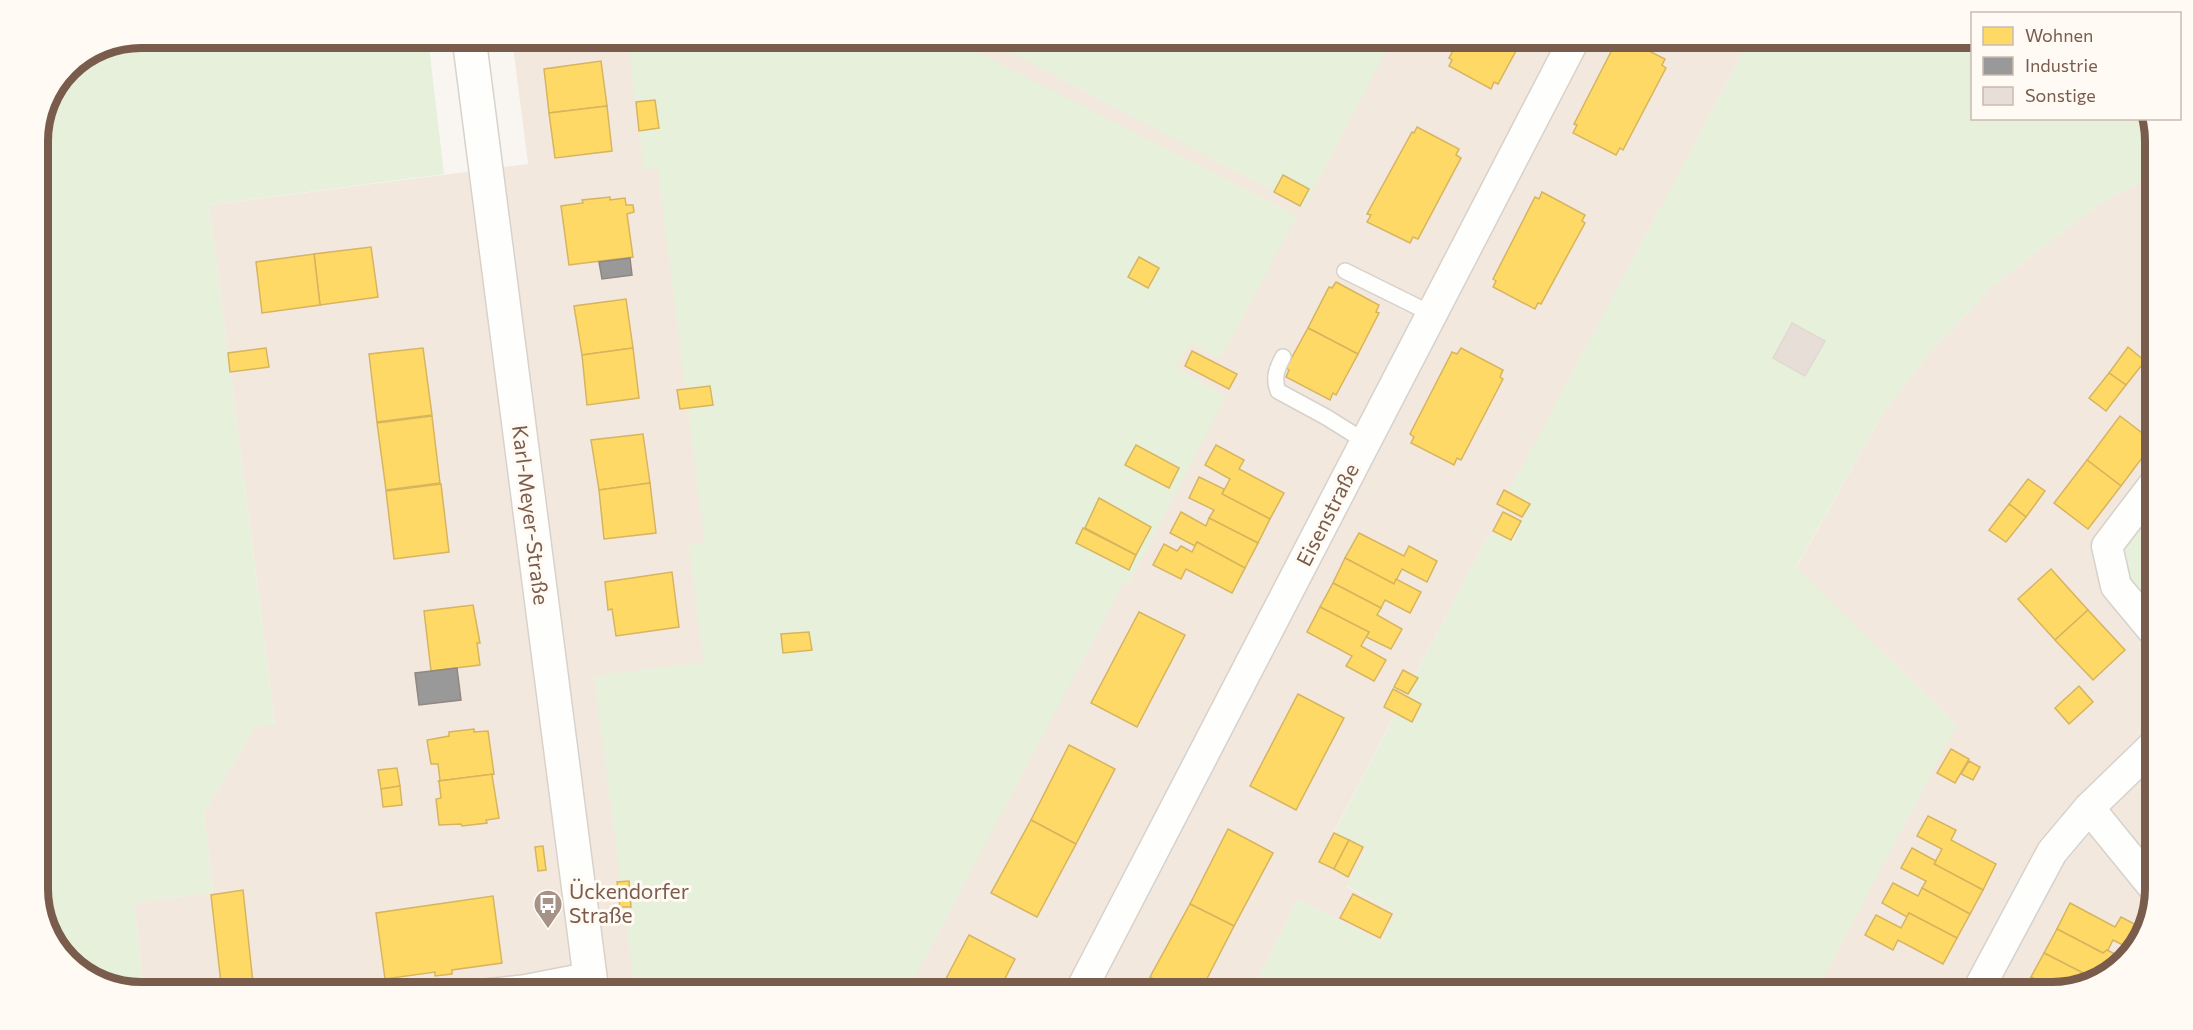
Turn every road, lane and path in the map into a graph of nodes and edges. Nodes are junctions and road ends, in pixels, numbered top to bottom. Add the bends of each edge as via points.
1 (470, 48) edge
2 (1570, 48) edge
3 (1345, 271) dead end
4 (1432, 314) junction
5 (1283, 357) dead end
6 (1366, 442) junction
7 (2145, 496) edge
8 (2145, 620) edge
9 (2145, 755) edge
10 (2089, 808) junction
11 (2145, 876) edge
12 (590, 981) edge
13 (556, 982) edge
14 (1086, 982) edge
15 (1983, 982) edge

1 - 12 street, Karl-Meyer-Straße
2 - 4 street, Eisenstraße
3 - 4 lane
4 - 6 street, Eisenstraße
5 - 6 lane via 1277,370 1278,391
6 - 14 street, Eisenstraße
7 - 8 street via 2107,546 2116,586
9 - 10 street
10 - 11 street
10 - 15 street via 2052,852
12 - 13 lane

